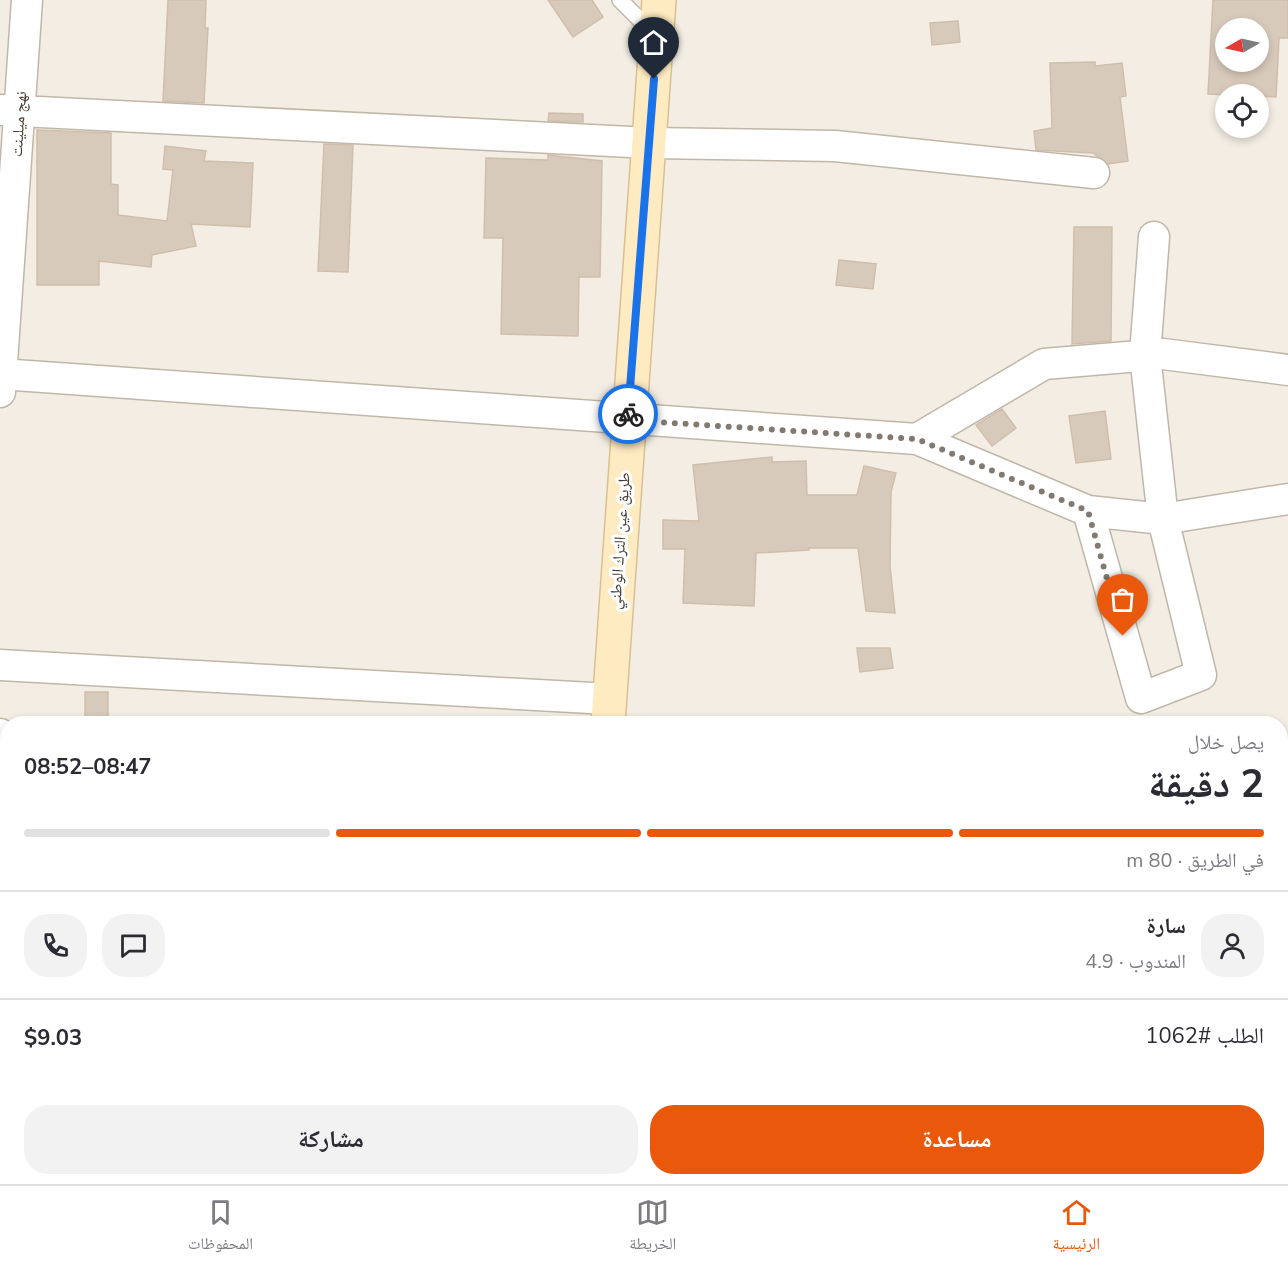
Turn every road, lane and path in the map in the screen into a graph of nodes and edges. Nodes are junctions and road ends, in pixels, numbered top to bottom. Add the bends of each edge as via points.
1 (27, 0) edge
2 (620, 0) edge
3 (659, 0) edge
4 (657, 37) junction
5 (10, 111) edge
6 (650, 143) junction
7 (1094, 173) dead end
8 (1154, 237) dead end
9 (1145, 355) junction
10 (1288, 370) edge
11 (0, 380) edge
12 (627, 420) junction
13 (917, 439) junction
14 (1288, 499) edge
15 (1088, 511) junction
16 (1163, 519) junction
17 (0, 665) edge
18 (608, 711) edge

1 - 5 street, نهج ميلينت
2 - 4 lane
3 - 4 main road, طريق عين الترك الوطني
4 - 6 main road, طريق عين الترك الوطني
5 - 6 street
5 - 11 street, نهج ميلينت
6 - 7 street via 835,146
6 - 12 main road, طريق عين الترك الوطني
8 - 9 street
9 - 10 street
9 - 13 street via 1044,364
9 - 16 street
11 - 12 street
12 - 13 street
12 - 18 main road, طريق عين الترك الوطني
13 - 15 street
14 - 16 street
15 - 16 street
15 - 16 street via 1141,698 1201,675
17 - 18 street

